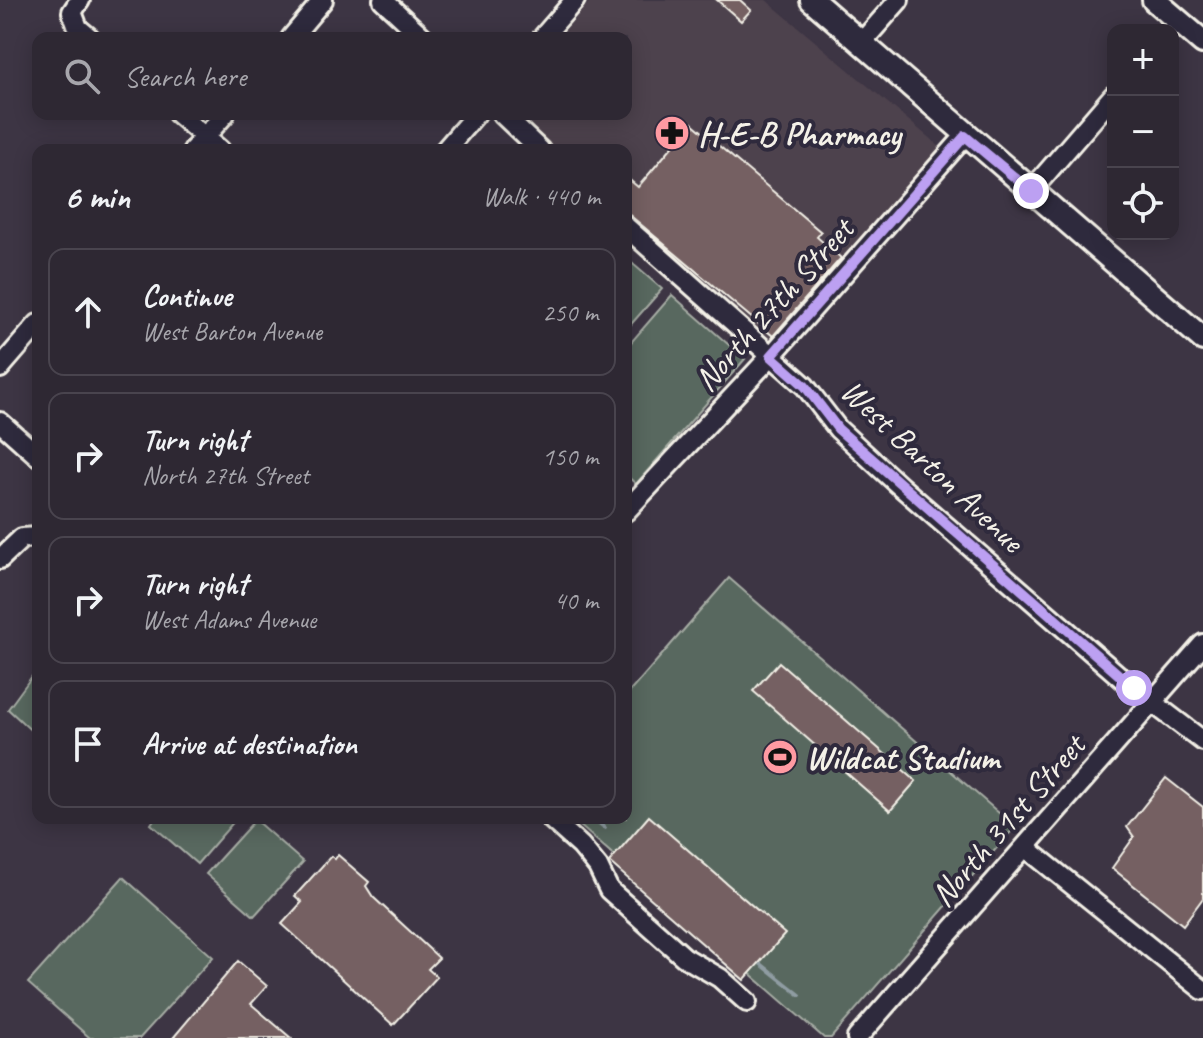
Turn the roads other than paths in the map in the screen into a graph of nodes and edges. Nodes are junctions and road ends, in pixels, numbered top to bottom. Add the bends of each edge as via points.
1 (323, 0) edge
2 (383, 0) edge
3 (575, 0) edge
4 (812, 0) edge
5 (899, 0) edge
6 (1154, 0) edge
7 (76, 6) edge
8 (1172, 24) edge
9 (1179, 29) edge
10 (83, 32) edge
11 (296, 32) edge
12 (418, 32) edge
13 (547, 32) edge
14 (1203, 42) edge
15 (861, 43) junction
16 (1107, 103) edge
17 (182, 120) edge
18 (220, 120) edge
19 (471, 120) edge
20 (508, 120) edge
21 (965, 136) junction
22 (199, 143) edge
23 (450, 144) edge
24 (534, 144) edge
25 (1031, 191) junction
26 (632, 232) edge
27 (32, 331) edge
28 (1203, 339) edge
29 (771, 356) junction
30 (0, 368) edge
31 (0, 422) edge
32 (32, 451) edge
33 (632, 505) edge
34 (32, 537) edge
35 (0, 559) edge
36 (1203, 644) edge
37 (1154, 701) junction
38 (1203, 741) edge
39 (557, 824) edge
40 (1025, 847) junction
41 (1203, 990) edge
42 (747, 1002) dead end
43 (857, 1038) edge

1 - 11 street
2 - 12 street
3 - 13 street
4 - 15 main road
5 - 15 street
6 - 8 main road
7 - 10 street
9 - 14 main road
15 - 21 main road
16 - 25 street
17 - 22 street
18 - 22 street
19 - 23 street
20 - 24 street
21 - 25 main road
21 - 29 street, North 27th Street
25 - 28 main road
26 - 29 street, West Barton Avenue
27 - 30 street
29 - 33 street, North 27th Street
29 - 37 street, West Barton Avenue via 900,486
31 - 32 street
34 - 35 street via 22,538
36 - 37 street, North 31st Street
37 - 38 street, West Barton Avenue
37 - 40 street, North 31st Street
39 - 42 street via 598,867 609,890 684,957
40 - 41 street
40 - 43 street, North 31st Street

